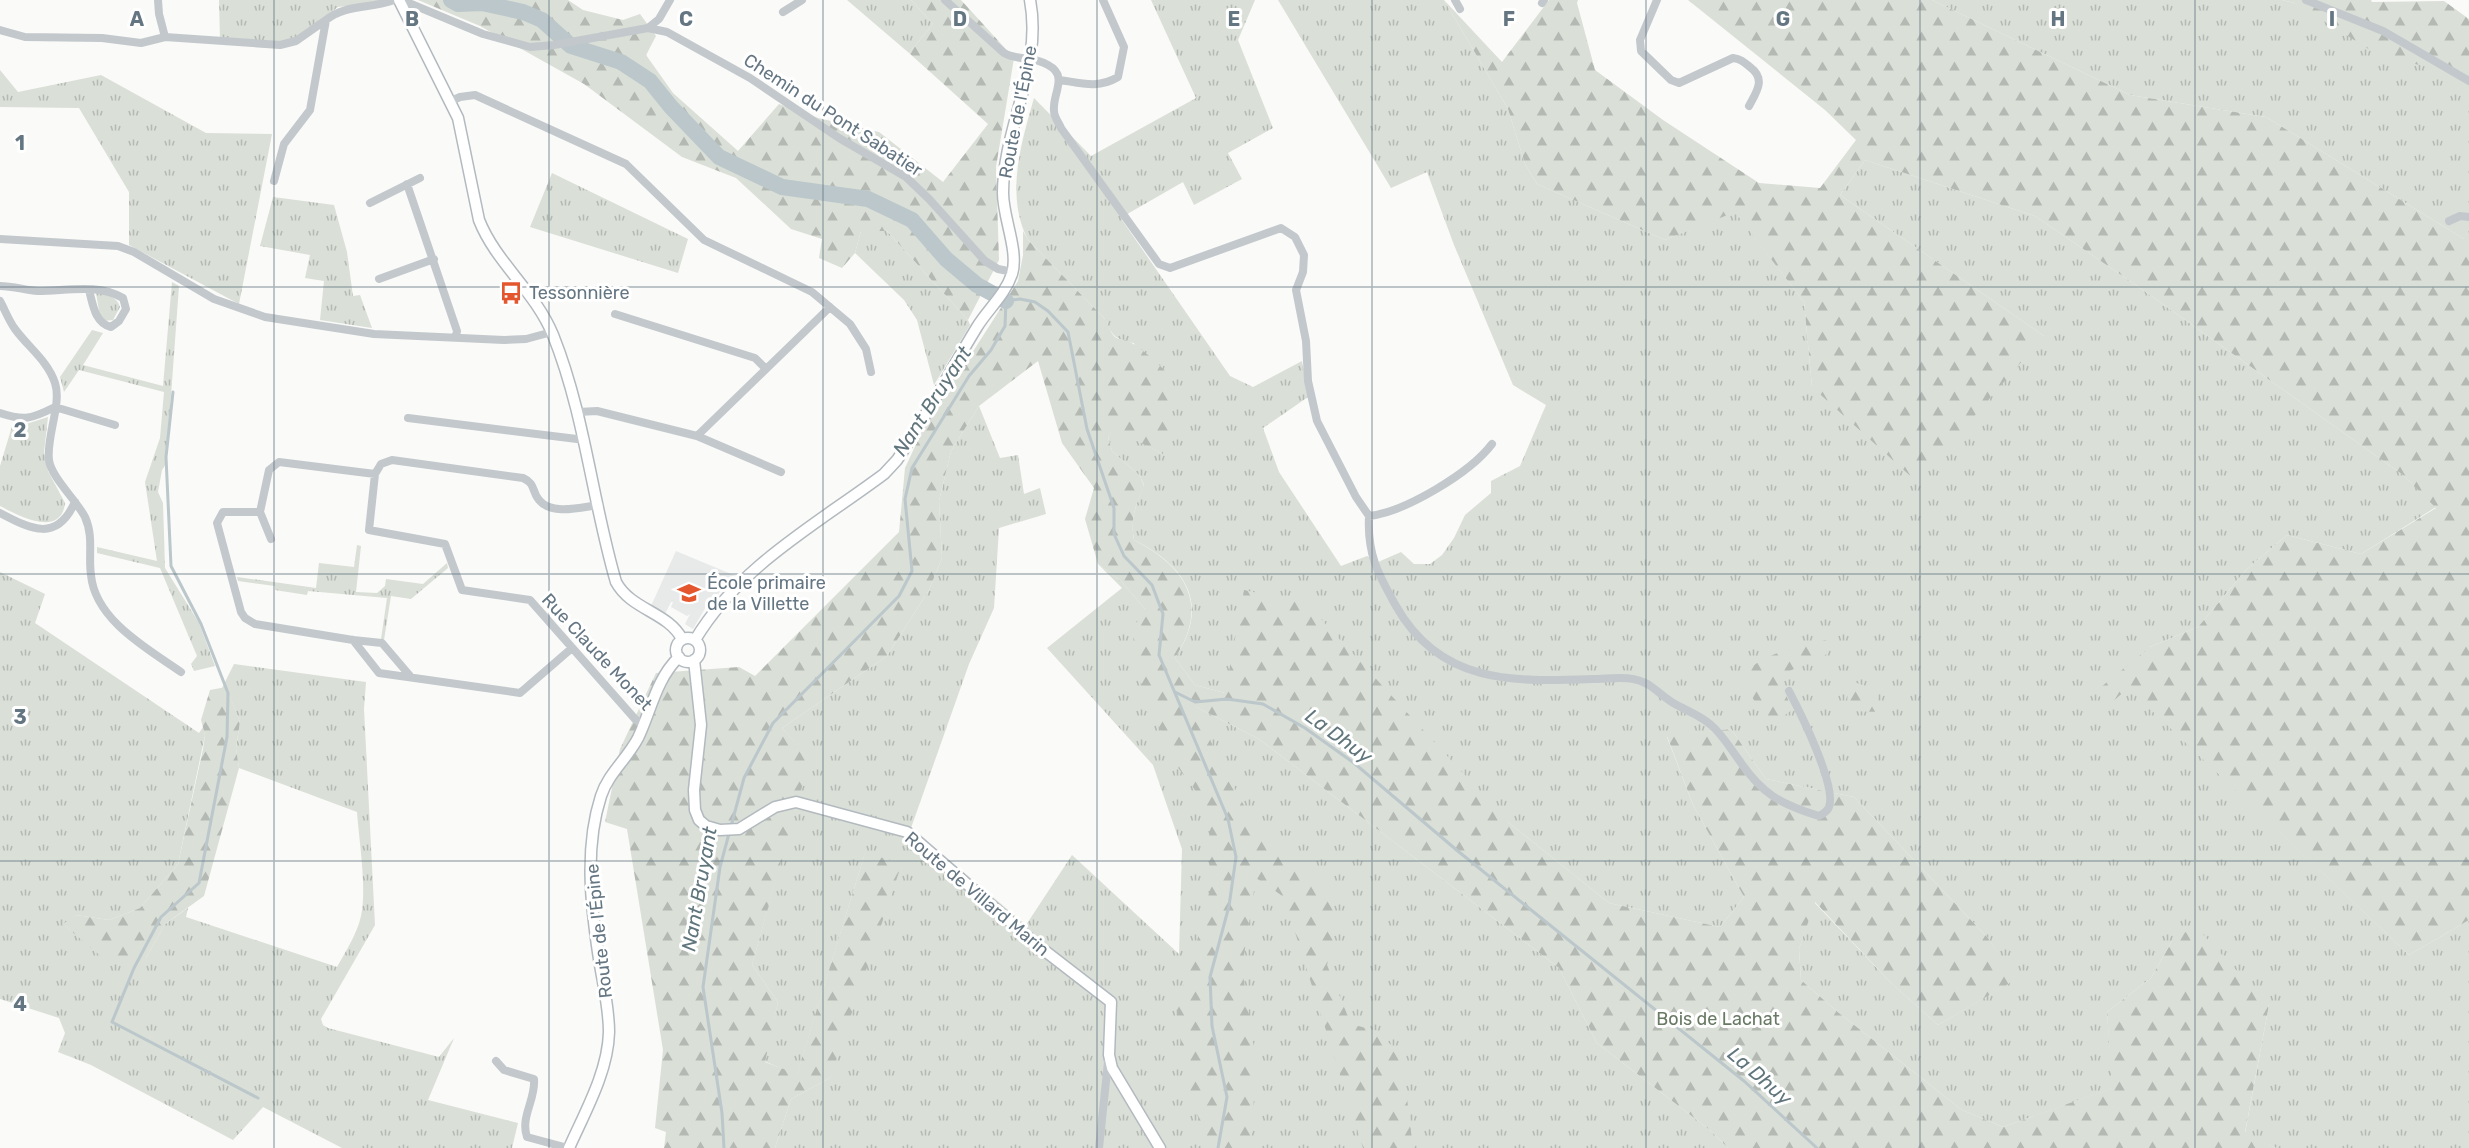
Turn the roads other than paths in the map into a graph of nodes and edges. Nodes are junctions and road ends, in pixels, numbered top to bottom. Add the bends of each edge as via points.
1 (158, 0) edge
2 (670, 0) edge
3 (802, 0) edge
4 (945, 0) edge
5 (1030, 0) edge
6 (1103, 0) edge
7 (1455, 0) edge
8 (1658, 0) edge
9 (2306, 0) edge
10 (398, 2) edge
11 (1460, 9) dead end
12 (783, 12) dead end
13 (326, 20) junction
14 (648, 27) junction
15 (0, 30) edge
16 (165, 37) junction
17 (1032, 59) junction
18 (1060, 80) junction
19 (2469, 81) edge
20 (451, 101) junction
21 (1749, 106) dead end
22 (420, 178) dead end
23 (274, 181) dead end
24 (407, 184) junction
25 (370, 203) dead end
26 (2469, 217) edge
27 (2449, 221) dead end
28 (0, 239) edge
29 (434, 259) junction
30 (1013, 272) junction
31 (379, 279) dead end
32 (0, 286) edge
33 (89, 290) junction
34 (0, 301) edge
35 (830, 307) junction
36 (615, 314) dead end
37 (552, 332) junction
38 (456, 336) junction
39 (766, 369) junction
40 (871, 372) dead end
41 (55, 407) junction
42 (578, 412) junction
43 (0, 413) edge
44 (408, 417) dead end
45 (115, 424) dead end
46 (697, 436) junction
47 (585, 440) junction
48 (1492, 444) dead end
49 (781, 472) dead end
50 (375, 474) junction
51 (75, 502) junction
52 (599, 505) junction
53 (260, 512) junction
54 (0, 513) edge
55 (1369, 516) junction
56 (271, 539) dead end
57 (682, 639) junction
58 (353, 640) junction
59 (695, 640) junction
60 (572, 648) junction
61 (679, 657) junction
62 (694, 660) junction
63 (181, 672) dead end
64 (411, 677) junction
65 (1789, 691) dead end
66 (644, 725) junction
67 (1109, 1055) junction
68 (496, 1061) dead end
69 (569, 1148) edge
70 (1099, 1148) edge
71 (1160, 1148) edge

1 - 16 street
2 - 14 street via 659,19
3 - 12 street
4 - 17 street via 1004,53 1012,58
5 - 17 street, Route de l'Épine
6 - 18 street via 1124,47 1118,77 1107,84 1093,85
7 - 11 street
8 - 21 street via 1640,40 1641,51 1671,80 1680,83 1733,58 1739,59 1760,79 1760,87
9 - 19 street via 2384,32
10 - 13 street via 341,10
10 - 14 street via 530,47
10 - 20 street
13 - 16 street via 296,41 280,45
13 - 23 street via 310,110 284,144
14 - 30 street, Chemin du Pont Sabatier via 667,32 750,78 906,177 985,261
15 - 16 street via 25,37 141,43
17 - 18 street via 1051,66
17 - 30 street, Route de l'Épine via 1003,192
18 - 55 street via 1053,112 1061,128 1159,264 1170,268 1281,228 1295,237 1304,255 1303,273 1296,290 1317,421
20 - 35 street via 475,95 626,164 697,235 812,292
20 - 37 street via 464,135 485,234
22 - 24 street
24 - 25 street
24 - 29 street
26 - 27 street
28 - 38 street via 118,246 214,299 265,317 374,334
29 - 31 street
29 - 38 street
30 - 59 street via 897,460 884,474 748,574 716,607
32 - 33 street via 36,291
33 - 33 street via 97,317 104,325 111,327 119,321 126,309 123,298 98,289
34 - 41 street via 14,328 50,370 57,386
35 - 39 street
35 - 40 street via 850,324 866,349
36 - 39 street via 755,358
37 - 38 street via 504,340
37 - 42 street
39 - 46 street
41 - 43 street via 20,419
41 - 45 street
41 - 51 street via 49,461
42 - 46 street via 597,411
42 - 47 street
44 - 47 street
46 - 49 street
47 - 52 street
48 - 55 street via 1484,455 1446,484 1383,514
50 - 52 street via 381,465 392,460 523,478 531,482 539,500 547,506 572,509
50 - 53 street via 279,462 269,470
50 - 60 street, Rue Claude Monet via 369,530 445,544 462,591 530,600
51 - 54 street via 65,520 44,530
51 - 63 street via 90,533 90,574 100,603 126,634
52 - 57 street via 610,563 621,591 672,626
53 - 56 street
53 - 58 street via 223,512 217,524 245,618 255,624
55 - 65 street via 1372,559 1407,626 1432,652 1451,663 1506,680 1621,677 1648,684 1711,725 1769,795 1819,816 1830,806 1826,777
57 - 59 street
57 - 61 street, Route de l'Épine via 676,648
58 - 64 street via 382,643
58 - 64 street via 379,673
59 - 62 street via 700,650
60 - 64 street via 520,693
60 - 66 street, Rue Claude Monet
61 - 62 street
61 - 66 street, Route de l'Épine via 663,679
62 - 67 street, Route de Villard Marin via 701,725 694,790 699,820 720,830 739,830 775,807 796,802 907,832 1036,944 1111,1002
66 - 69 street, Route de l'Épine via 604,787 597,810 591,878 609,1033 598,1080
67 - 70 street, Route de Villard Marin
67 - 71 street, Route de Villard Marin via 1112,1068
68 - 69 street via 504,1070 534,1079 524,1127 527,1137

